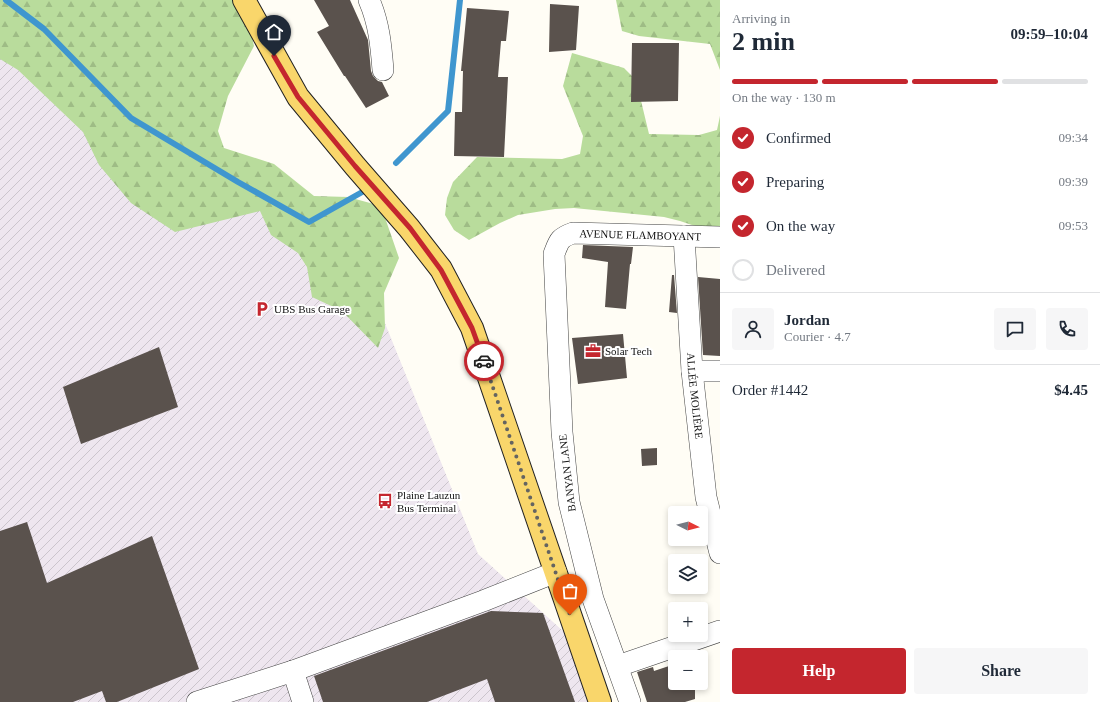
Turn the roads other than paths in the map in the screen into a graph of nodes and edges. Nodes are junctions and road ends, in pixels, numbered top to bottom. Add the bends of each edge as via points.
1 (244, 0) edge
2 (369, 0) edge
3 (383, 70) dead end
4 (684, 236) junction
5 (562, 237) joint
6 (720, 237) edge
7 (692, 371) junction
8 (720, 371) edge
9 (713, 497) edge
10 (720, 554) edge
11 (556, 572) junction
12 (720, 631) edge
13 (618, 666) junction
14 (292, 671) junction
15 (197, 702) edge
16 (303, 702) edge
17 (600, 702) edge
18 (630, 702) edge

1 - 11 main road via 298,97 410,228 441,270 472,328
2 - 3 street via 380,37
4 - 5 street, AVENUE FLAMBOYANT via 573,233
4 - 6 street, AVENUE FLAMBOYANT
4 - 7 street, ALLÉE MOLIÈRE
5 - 13 street, BANYAN LANE via 554,254 562,432 569,502 593,599
7 - 8 street
7 - 9 street, ALLÉE MOLIÈRE
9 - 10 street, ALLÉE MOLIÈRE
11 - 14 street
11 - 17 main road
12 - 13 street
13 - 18 street, BANYAN LANE
14 - 15 street
14 - 16 street

